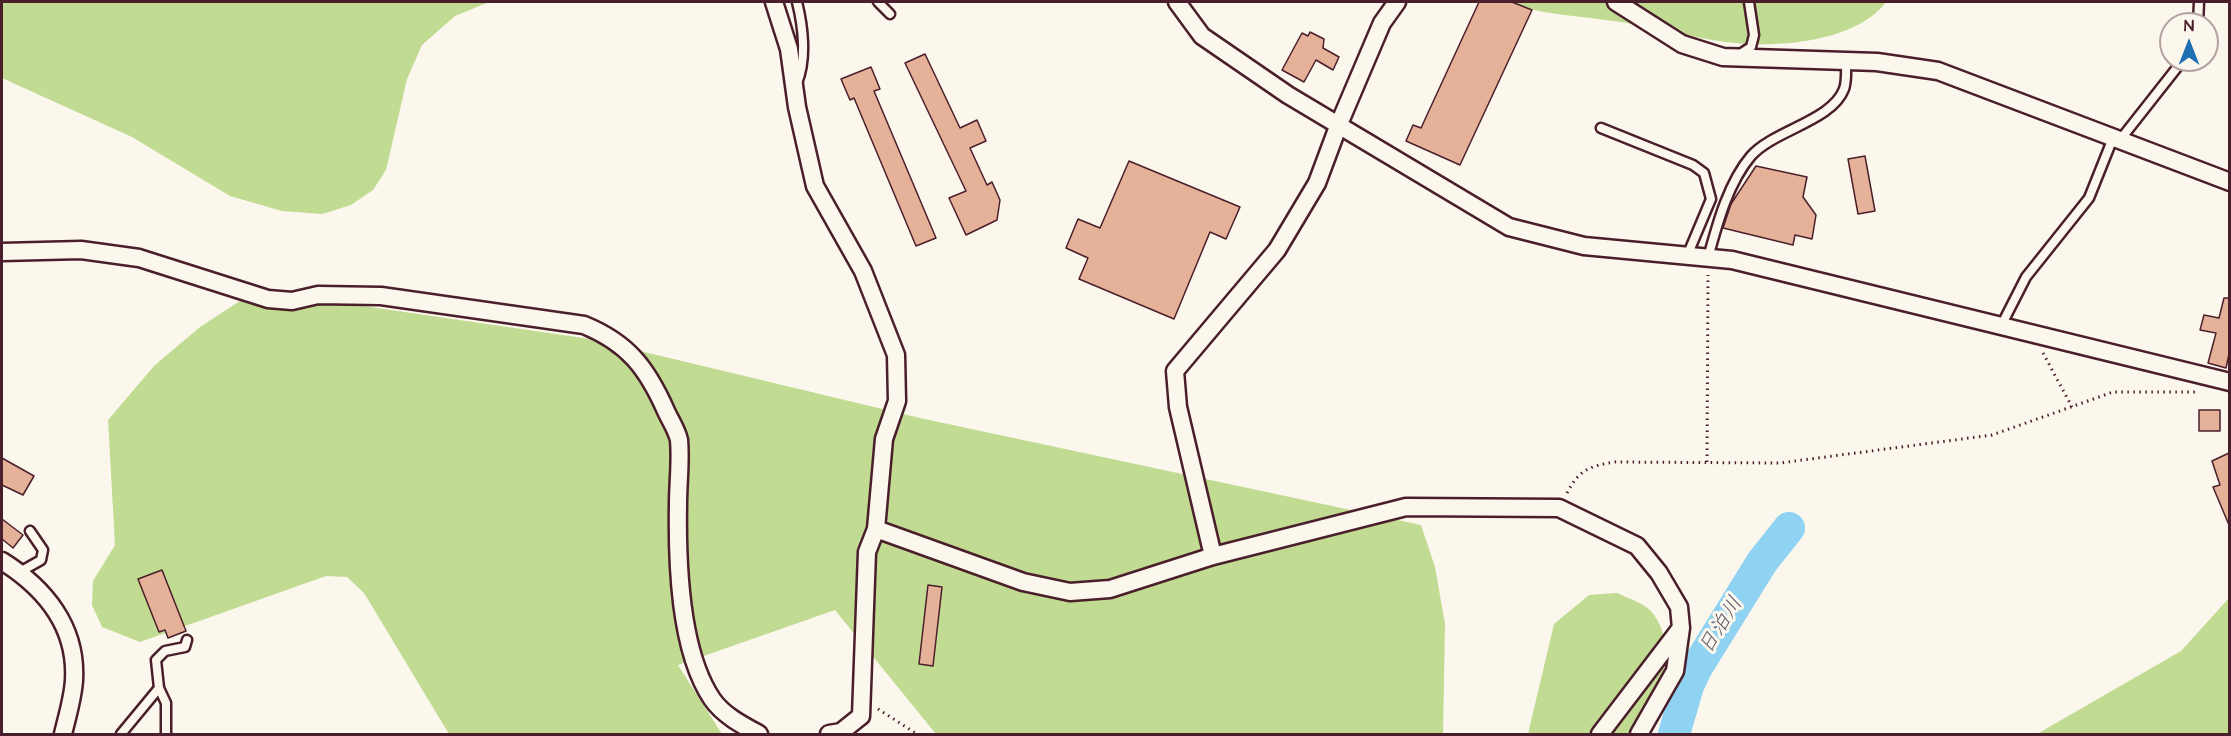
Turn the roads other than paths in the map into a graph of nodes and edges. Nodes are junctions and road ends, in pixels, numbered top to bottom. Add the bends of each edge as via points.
1 (774, 2) edge
2 (797, 2) edge
3 (878, 2) edge
4 (1177, 2) edge
5 (1397, 2) edge
6 (1616, 2) edge
7 (1749, 2) edge
8 (890, 14) dead end
9 (1735, 58) junction
10 (1846, 61) junction
11 (2173, 72) edge
12 (794, 89) junction
13 (1339, 124) junction
14 (1601, 128) dead end
15 (2116, 139) junction
16 (2229, 182) edge
17 (2, 252) edge
18 (1687, 256) junction
19 (1708, 258) junction
20 (2001, 326) junction
21 (2229, 382) edge
22 (876, 529) junction
23 (30, 531) dead end
24 (1213, 556) junction
25 (2, 561) edge
26 (18, 573) junction
27 (1681, 628) junction
28 (187, 640) dead end
29 (159, 688) junction
30 (63, 735) edge
31 (121, 735) edge
32 (166, 735) edge
33 (759, 735) edge
34 (829, 735) edge
35 (1600, 735) edge
36 (1639, 735) edge

1 - 12 street via 789,49
2 - 12 lane via 802,21 801,71
3 - 8 lane
4 - 13 street via 1202,36 1288,95
5 - 13 street via 1382,23
6 - 9 street via 1682,44
7 - 9 lane via 1754,35 1751,47
9 - 10 street
10 - 15 street via 1938,71
10 - 19 lane via 1844,89 1828,110 1767,142 1750,157 1723,206
11 - 15 lane
12 - 22 street via 815,186 863,271 896,355 897,401 884,439
13 - 18 street via 1509,227 1584,246
13 - 24 street via 1317,183 1278,250 1175,370 1178,407
14 - 18 lane via 1704,173 1711,199
15 - 16 street
15 - 20 lane via 2089,198 2026,277
17 - 33 street via 81,250 139,258 268,299 381,296 584,325 609,335 654,384 679,438 677,540 686,630 699,673 712,700
18 - 19 street
19 - 20 street via 1732,260
20 - 21 street
22 - 24 street via 1023,582 1070,592 1110,589
22 - 34 street via 867,552 861,716 841,732
23 - 26 lane via 43,550 41,560
24 - 27 street via 1406,507 1559,508 1637,546 1679,607
25 - 26 street
26 - 30 street via 63,620 74,650 74,682
27 - 35 street
27 - 36 street via 1675,671
28 - 29 lane via 185,647 165,651 156,660
29 - 31 lane
29 - 32 lane via 166,703

